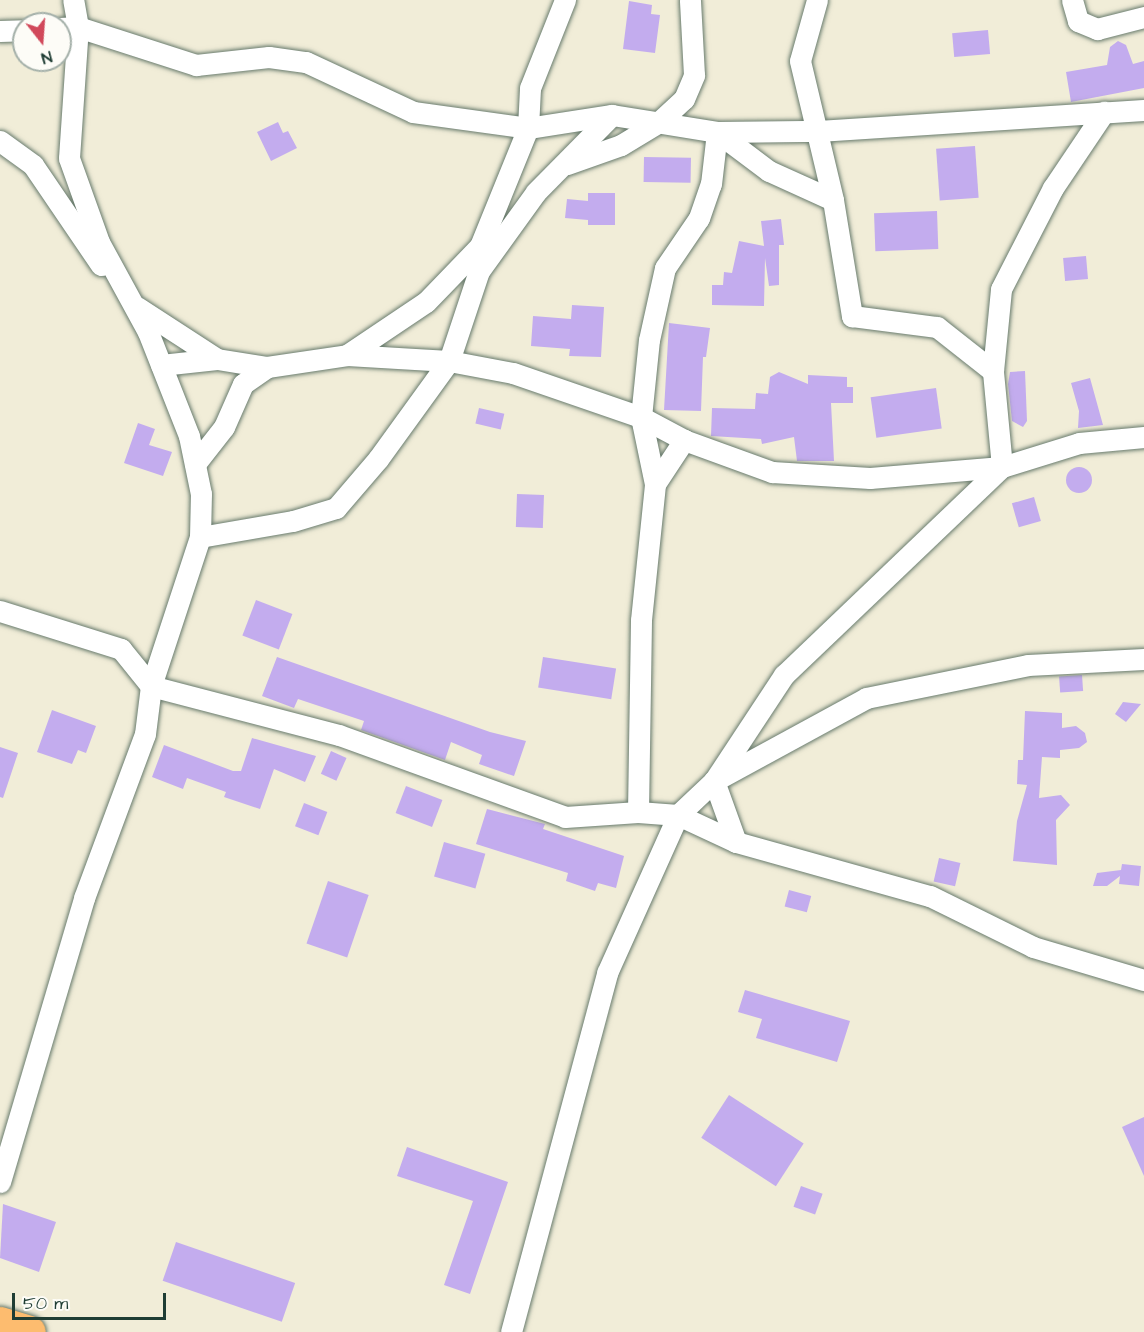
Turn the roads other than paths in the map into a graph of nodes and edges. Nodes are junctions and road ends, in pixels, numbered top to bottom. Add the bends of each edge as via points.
1 (565, 0) edge
2 (690, 0) edge
3 (817, 0) edge
4 (1072, 0) edge
5 (1144, 17) edge
6 (72, 29) edge
7 (69, 72) edge
8 (1144, 110) edge
9 (1104, 112) junction
10 (612, 115) junction
11 (659, 122) junction
12 (0, 125) edge
13 (528, 128) junction
14 (817, 131) junction
15 (717, 132) junction
16 (0, 141) edge
17 (33, 165) junction
18 (563, 165) junction
19 (833, 200) junction
20 (133, 305) junction
21 (347, 355) junction
22 (217, 359) junction
23 (449, 361) junction
24 (161, 365) junction
25 (267, 367) junction
26 (993, 371) junction
27 (641, 417) junction
28 (1144, 437) edge
29 (684, 440) junction
30 (195, 464) junction
31 (1002, 467) junction
32 (655, 484) junction
33 (200, 537) junction
34 (0, 611) edge
35 (1144, 659) edge
36 (151, 686) junction
37 (714, 781) junction
38 (638, 812) junction
39 (678, 815) junction
40 (736, 842) junction
41 (1144, 980) edge
42 (0, 1182) edge
43 (0, 1323) edge
44 (29, 1332) edge
45 (511, 1332) edge

1 - 13 street via 530,88
2 - 11 street via 694,75 684,99
3 - 14 street via 800,61
4 - 5 street via 1078,21 1097,29
6 - 13 street via 196,65 269,57 306,62 413,112
7 - 20 street via 69,158 99,242
8 - 9 street
9 - 14 street
9 - 26 street via 1053,188 1001,289
10 - 11 street
10 - 13 street
10 - 18 street
11 - 15 street
11 - 18 street via 621,145
12 - 17 street
13 - 21 street via 480,246 426,302
14 - 15 street
14 - 19 street
15 - 19 street via 769,171
15 - 27 street via 711,184 699,218 664,268 649,340
16 - 17 street
17 - 20 street via 77,234
18 - 23 street via 536,192 479,272
19 - 26 street via 852,316 937,327
20 - 22 street
20 - 24 street
21 - 23 street
21 - 25 street
22 - 24 street
22 - 25 street
23 - 27 street via 513,373
23 - 33 street via 378,459 336,508 293,521
24 - 30 street
25 - 30 street via 243,384 224,427
26 - 31 street
27 - 29 street
27 - 32 street
28 - 31 street via 1079,443
29 - 31 street via 772,472 870,478
29 - 32 street
30 - 33 street via 201,494
31 - 37 street via 784,675
32 - 38 street via 641,620
33 - 36 street
34 - 36 street via 121,649
35 - 37 street via 1028,665 866,699
36 - 38 street via 339,735 566,817
36 - 42 street via 145,734 84,898
37 - 39 street
37 - 40 street
38 - 39 street
39 - 40 street
39 - 45 street via 607,973
40 - 41 street via 930,896 1033,947
43 - 44 main road

